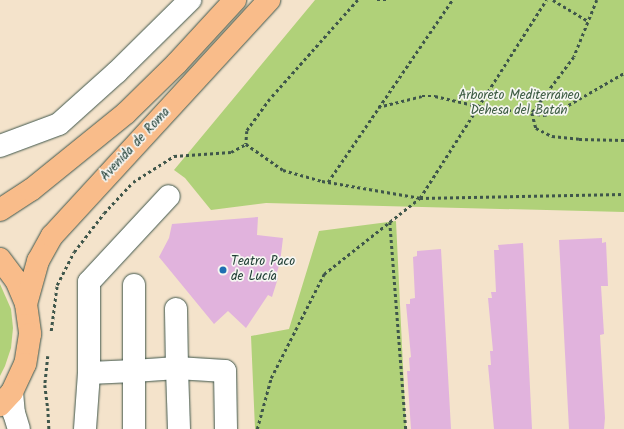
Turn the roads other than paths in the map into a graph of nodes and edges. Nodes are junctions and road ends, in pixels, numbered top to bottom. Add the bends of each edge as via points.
1 (190, 0) edge
2 (235, 0) edge
3 (269, 0) edge
4 (0, 146) edge
5 (168, 196) dead end
6 (0, 210) edge
7 (0, 259) edge
8 (134, 285) dead end
9 (26, 304) junction
10 (176, 309) dead end
11 (177, 368) junction
12 (134, 371) junction
13 (89, 373) junction
14 (6, 398) edge
15 (19, 429) edge
16 (84, 429) edge
17 (134, 429) edge
18 (179, 429) edge
19 (226, 429) edge

1 - 4 street via 117,72 59,124
2 - 6 main road via 126,113 43,181
3 - 9 main road, Avenida de Roma via 52,236 38,261
5 - 13 street via 89,282
7 - 9 main road via 16,280
8 - 12 street
9 - 14 main road via 30,334 25,364
10 - 11 street
11 - 12 street
11 - 18 street
11 - 19 street via 225,371
12 - 13 street
12 - 17 street
13 - 16 street
14 - 15 street

